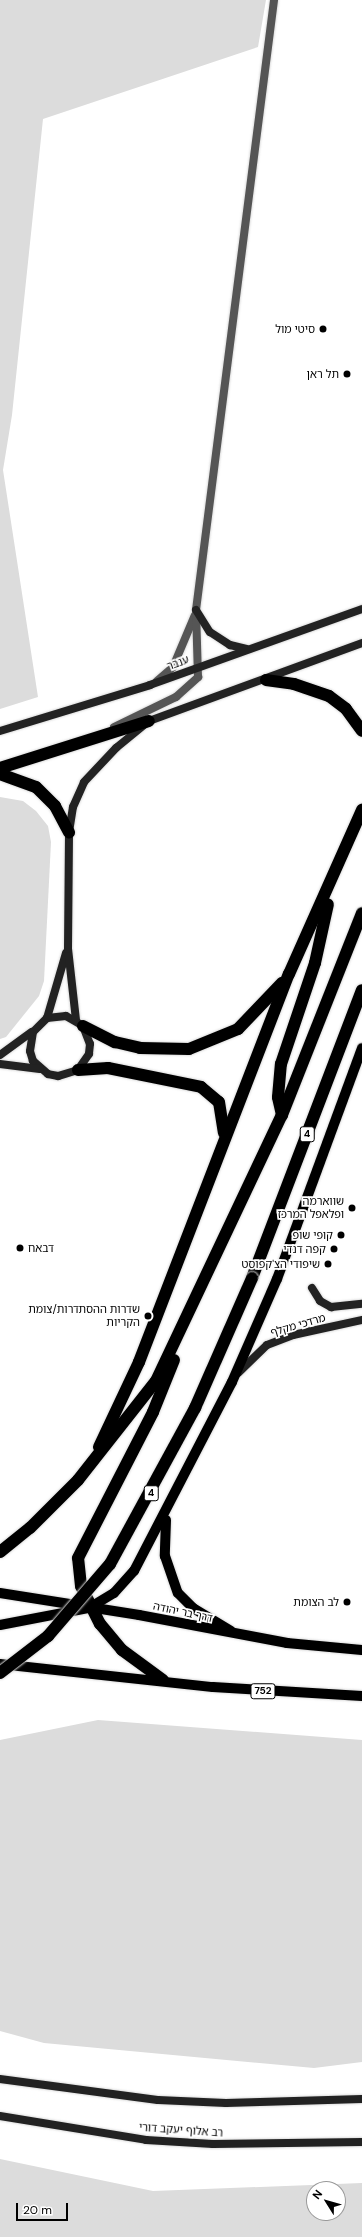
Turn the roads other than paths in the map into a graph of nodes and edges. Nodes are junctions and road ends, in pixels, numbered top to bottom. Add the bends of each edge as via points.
1 (274, 0) edge
2 (362, 609) edge
3 (196, 610) junction
4 (362, 643) edge
5 (250, 649) junction
6 (199, 668) junction
7 (266, 680) junction
8 (150, 685) junction
9 (149, 721) junction
10 (0, 731) edge
11 (362, 731) edge
12 (81, 743) junction
13 (0, 768) edge
14 (0, 774) edge
15 (362, 810) edge
16 (68, 832) junction
17 (332, 884) junction
18 (362, 913) edge
19 (68, 949) junction
20 (289, 974) junction
21 (362, 990) edge
22 (47, 1018) junction
23 (79, 1023) junction
24 (33, 1032) junction
25 (362, 1048) edge
26 (0, 1055) edge
27 (0, 1064) edge
28 (40, 1068) junction
29 (78, 1070) junction
30 (282, 1116) junction
31 (220, 1149) junction
32 (312, 1288) dead end
33 (362, 1304) edge
34 (362, 1320) edge
35 (181, 1330) junction
36 (232, 1382) junction
37 (78, 1480) junction
38 (168, 1512) junction
39 (0, 1552) edge
40 (0, 1593) edge
41 (89, 1608) junction
42 (0, 1625) edge
43 (240, 1636) junction
44 (362, 1650) edge
45 (0, 1664) edge
46 (0, 1673) edge
47 (163, 1680) junction
48 (362, 1696) edge
49 (0, 2079) edge
50 (362, 2099) edge
51 (0, 2116) edge
52 (362, 2142) edge

1 - 3 street
2 - 5 street, ענבר
3 - 5 street via 204,626 220,638 236,648
3 - 6 street
3 - 8 street via 174,668
4 - 7 street
5 - 6 street, ענבר
6 - 8 street, ענבר
6 - 12 street via 195,683 176,697
7 - 9 street
7 - 11 highway via 294,684 329,696 346,709
8 - 10 street, ענבר
9 - 12 highway
9 - 16 street via 116,748 84,782 75,800
12 - 13 highway
14 - 16 highway via 36,787 55,806
15 - 17 highway
16 - 19 street
17 - 20 highway
17 - 30 highway via 315,963 282,1064 278,1097
18 - 30 highway
19 - 22 street
19 - 23 street
20 - 23 highway via 238,1029 189,1049 140,1048 115,1042
20 - 31 highway
21 - 46 highway, 4, bridge via 226,1343 160,1477 110,1564 91,1590 48,1636
22 - 23 street via 57,1016
22 - 24 street
23 - 29 street via 89,1049
24 - 26 street
24 - 28 street via 30,1051
25 - 36 main road via 277,1279
27 - 28 street
28 - 29 street via 58,1076
29 - 31 highway via 108,1068 201,1087 219,1102 223,1110 224,1132
30 - 35 highway
31 - 37 highway via 125,1395
32 - 33 street, מרדכי מקלף via 320,1301 331,1307
34 - 36 street, מרדכי מקלף via 293,1335 267,1346
35 - 37 highway via 144,1401
35 - 41 highway via 160,1398 81,1548 79,1576
36 - 38 main road
37 - 39 highway via 30,1528
38 - 41 main road via 127,1580 106,1599
38 - 43 main road via 165,1556 178,1593 193,1608
40 - 41 main road, דרך בר יהודה
41 - 42 main road
41 - 43 main road, דרך בר יהודה
41 - 47 highway via 122,1650
43 - 44 main road, דרך בר יהודה
45 - 47 main road, 752
47 - 48 main road, 752
49 - 50 street via 158,2100 226,2103
51 - 52 street, רב אלוף יעקב דורי via 146,2140 213,2144

